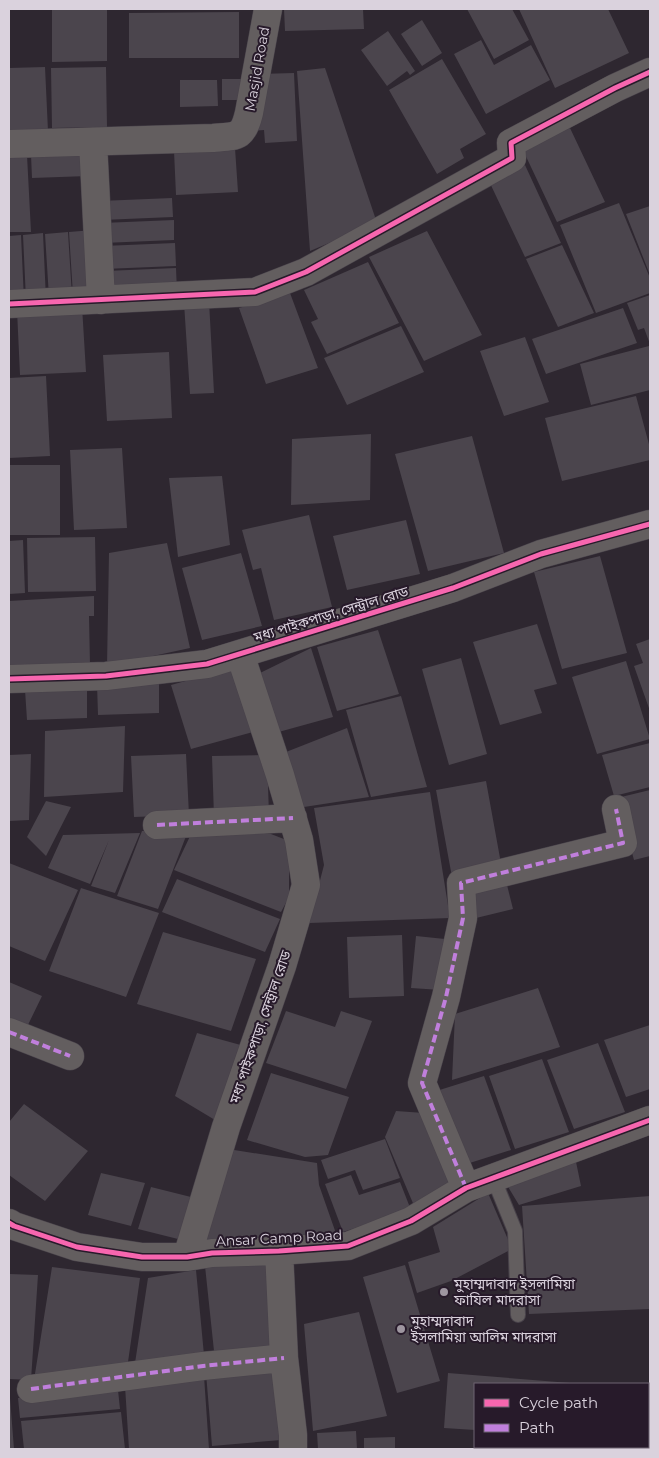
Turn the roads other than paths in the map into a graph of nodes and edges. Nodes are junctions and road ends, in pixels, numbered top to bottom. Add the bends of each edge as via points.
1 (268, 9) edge
2 (650, 72) edge
3 (93, 142) junction
4 (9, 144) edge
5 (102, 300) junction
6 (9, 304) edge
7 (9, 318) edge
8 (9, 326) edge
9 (650, 524) edge
10 (240, 654) junction
11 (9, 680) edge
12 (616, 809) dead end
13 (293, 818) junction
14 (157, 825) dead end
15 (9, 1032) edge
16 (70, 1056) dead end
17 (650, 1120) edge
18 (493, 1177) junction
19 (466, 1188) junction
20 (9, 1223) edge
21 (279, 1251) junction
22 (187, 1257) junction
23 (518, 1315) dead end
24 (284, 1358) junction
25 (31, 1389) dead end
26 (293, 1449) edge

1 - 3 street, Masjid Road via 245,128 236,136
2 - 5 street via 510,143 512,158 306,272 255,292
3 - 4 street
3 - 5 street
5 - 6 street
7 - 8 street
9 - 10 street, মধ্য পাইকপাড়া, সেন্ট্রাল রোড via 541,554 453,588
10 - 11 street, মধ্য পাইকপাড়া, সেন্ট্রাল রোড via 207,664 106,676
10 - 13 street, মধ্য পাইকপাড়া, সেন্ট্রাল রোড
12 - 19 street via 623,843 461,883 463,918 446,997 422,1083
13 - 14 street
13 - 22 street, মধ্য পাইকপাড়া, সেন্ট্রাল রোড via 300,840 306,885
15 - 16 street
17 - 18 street, Ansar Camp Road
18 - 19 street, Ansar Camp Road
18 - 23 lane via 515,1231
19 - 21 street, Ansar Camp Road via 411,1222 348,1246
20 - 22 street, Ansar Camp Road via 77,1247 142,1257
21 - 22 street, Ansar Camp Road
21 - 24 street
24 - 25 street
24 - 26 street

